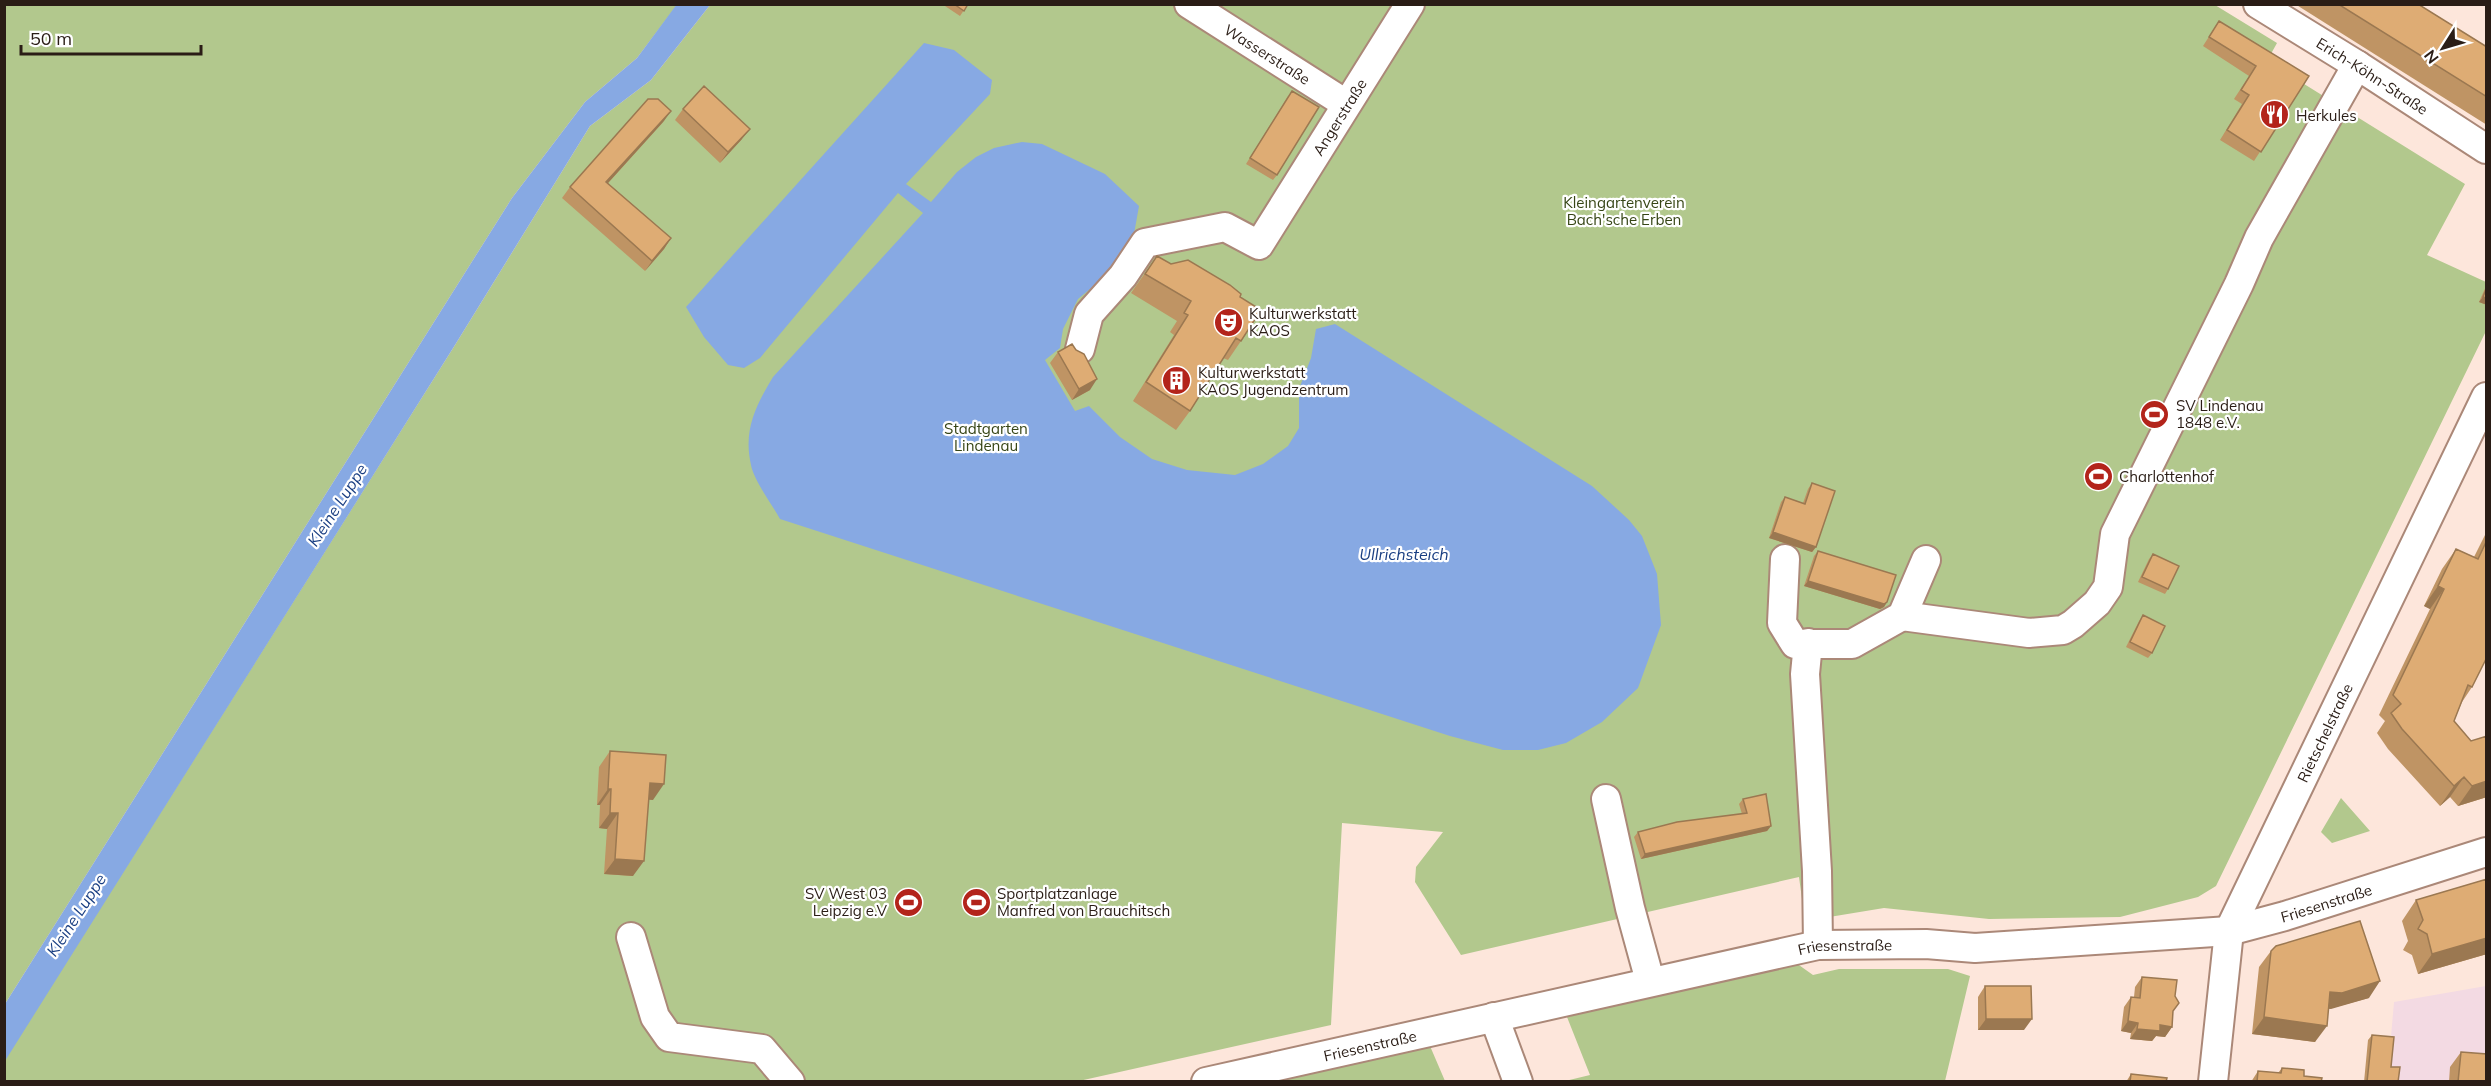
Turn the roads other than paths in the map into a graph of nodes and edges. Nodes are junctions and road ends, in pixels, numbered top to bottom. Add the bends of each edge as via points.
1 (1189, 4) edge
2 (1410, 4) edge
3 (2258, 4) edge
4 (2357, 65) junction
5 (1346, 104) junction
6 (2487, 149) edge
7 (1080, 349) edge
8 (2487, 397) edge
9 (1785, 560) dead end
10 (1926, 560) dead end
11 (1902, 615) junction
12 (1808, 643) junction
13 (1606, 799) dead end
14 (2487, 852) edge
15 (2229, 932) junction
16 (631, 937) dead end
17 (1818, 945) junction
18 (1650, 981) junction
19 (1494, 1017) junction
20 (790, 1082) edge
21 (1206, 1082) edge
22 (1518, 1082) edge
23 (2213, 1082) edge

1 - 5 street, Wasserstraße
2 - 5 street, Angerstraße
3 - 4 street, Erich-Köhn-Straße
4 - 6 street, Erich-Köhn-Straße
4 - 11 street via 2259,238 2115,534 2108,587 2097,603 2073,624 2049,632 2029,633
5 - 7 street, Angerstraße via 1259,245 1225,227 1145,243 1123,276 1089,314
8 - 15 street, Rietschelstraße
9 - 12 street via 1782,623 1795,644
10 - 11 street
11 - 12 street via 1852,644
12 - 17 street via 1805,674
13 - 18 street
14 - 15 street, Friesenstraße
15 - 17 street, Friesenstraße via 1975,948 1926,944
15 - 23 street, Rietschelstraße
16 - 20 street via 655,1017 669,1037 762,1049
17 - 18 street, Friesenstraße
18 - 19 street, Friesenstraße
19 - 21 street, Friesenstraße
19 - 22 street

